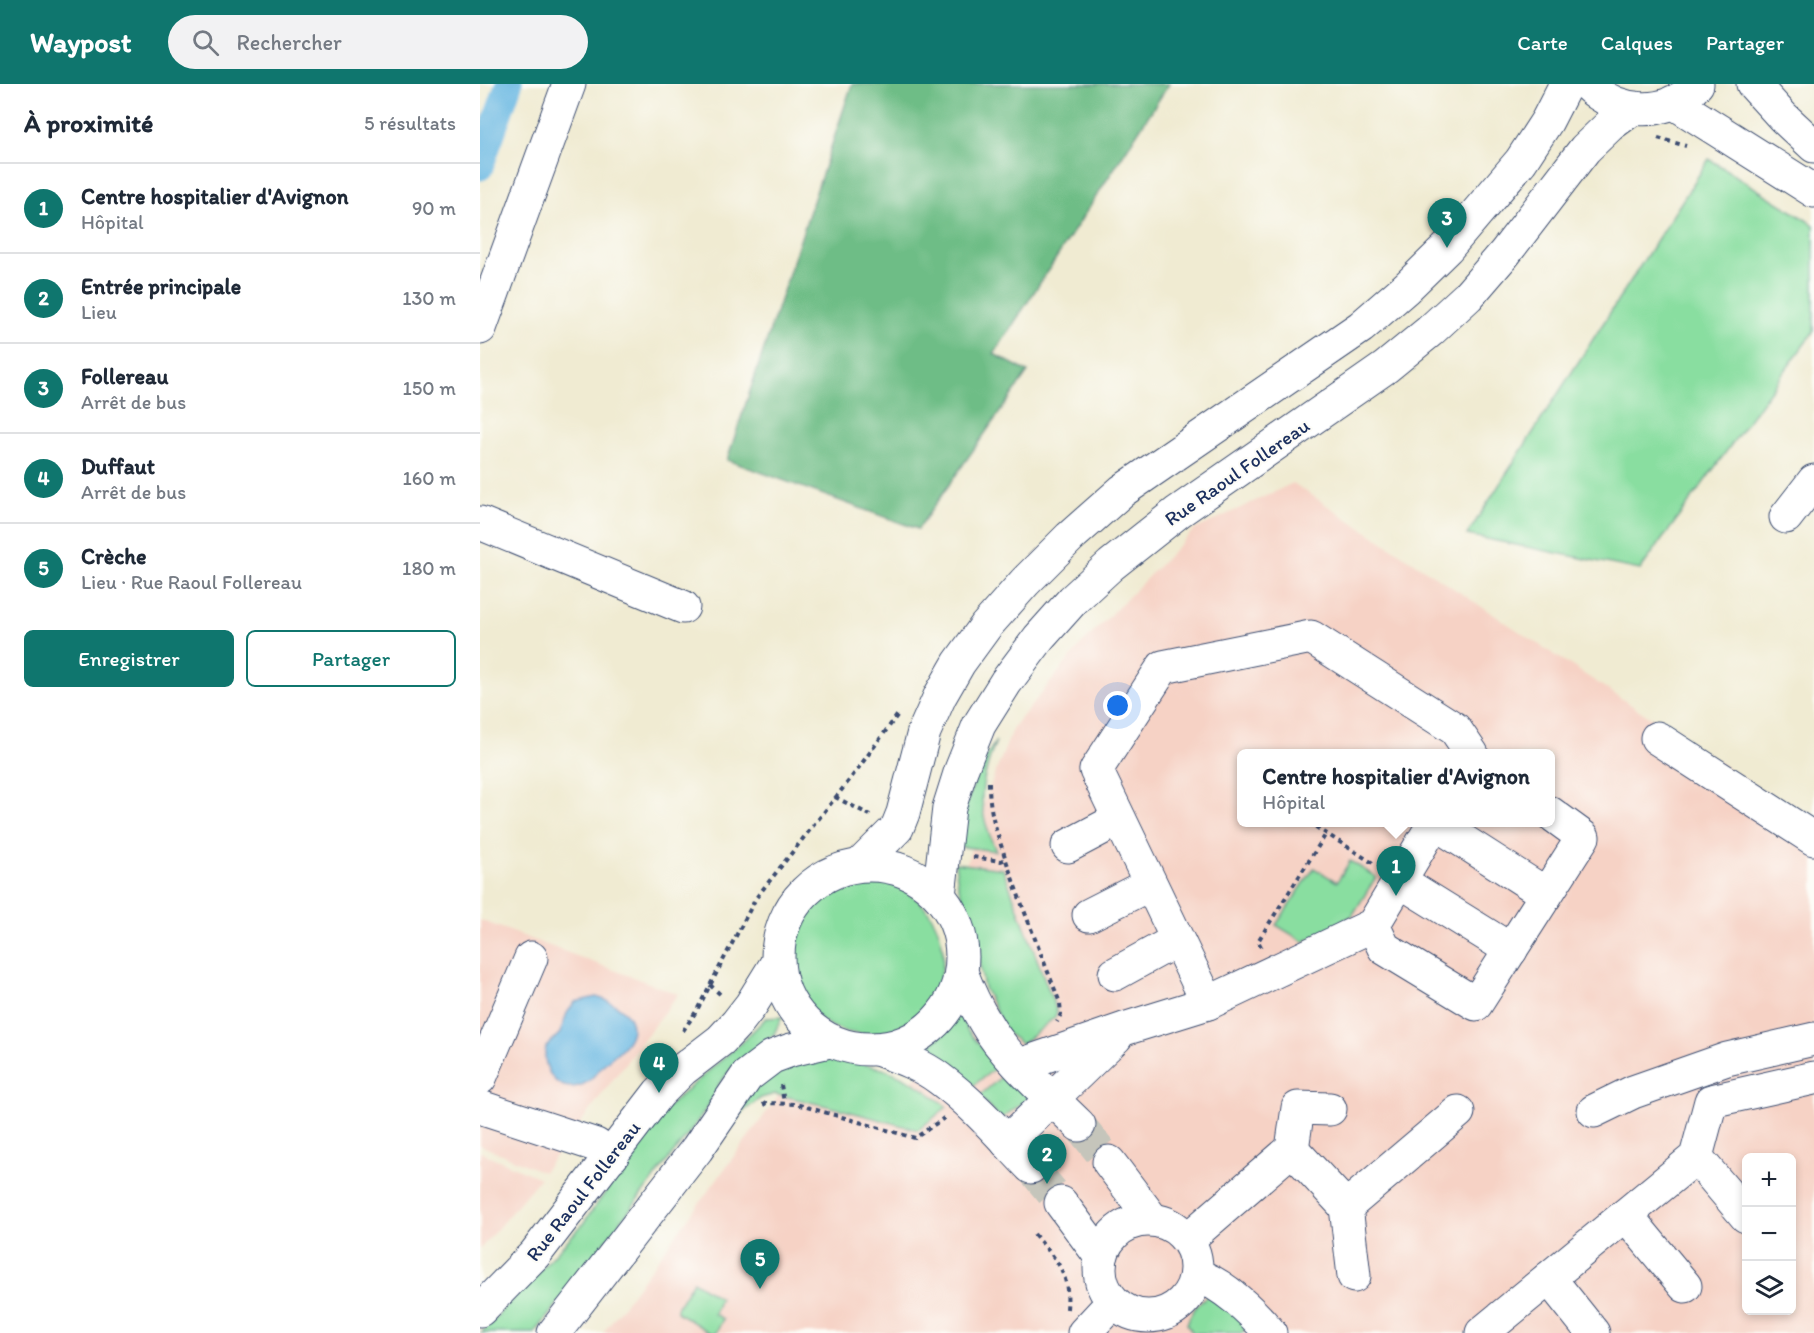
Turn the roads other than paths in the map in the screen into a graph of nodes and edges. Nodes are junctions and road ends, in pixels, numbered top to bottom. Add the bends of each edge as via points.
1 (570, 84) edge
2 (1566, 84) edge
3 (1586, 84) edge
4 (1752, 84) edge
5 (1685, 93) edge
6 (1632, 109) junction
7 (1814, 146) edge
8 (1814, 191) edge
9 (480, 328) edge
10 (1814, 481) edge
11 (1786, 517) dead end
12 (480, 523) edge
13 (683, 607) dead end
14 (1657, 738) dead end
15 (1469, 749) edge
16 (1555, 816) edge
17 (1119, 819) junction
18 (1433, 827) edge
19 (1441, 827) edge
20 (1814, 839) edge
21 (1068, 846) dead end
22 (861, 864) junction
23 (1400, 881) junction
24 (1150, 884) junction
25 (1546, 894) junction
26 (939, 895) junction
27 (1089, 915) dead end
28 (1373, 926) junction
29 (1178, 940) junction
30 (1511, 950) junction
31 (531, 958) dead end
32 (777, 963) junction
33 (961, 972) junction
34 (1115, 974) dead end
35 (1208, 1003) junction
36 (1124, 1029) junction
37 (1814, 1039) edge
38 (830, 1041) junction
39 (877, 1049) junction
40 (1020, 1065) junction
41 (480, 1078) edge
42 (1814, 1078) edge
43 (1053, 1098) junction
44 (480, 1107) edge
45 (1330, 1109) dead end
46 (1594, 1111) dead end
47 (1458, 1112) dead end
48 (1079, 1125) tunnel mouth
49 (1007, 1142) junction
50 (1292, 1149) junction
51 (612, 1156) junction
52 (1696, 1157) junction
53 (1109, 1162) tunnel mouth
54 (1031, 1167) tunnel mouth
55 (1061, 1203) tunnel mouth
56 (1346, 1207) junction
57 (1742, 1211) edge
58 (1626, 1215) junction
59 (1152, 1219) junction
60 (1188, 1239) junction
61 (1101, 1257) junction
62 (1196, 1275) junction
63 (1354, 1276) dead end
64 (1549, 1278) junction
65 (1685, 1286) dead end
66 (1113, 1302) junction
67 (480, 1310) edge
68 (1174, 1323) edge
69 (1073, 1325) edge
70 (554, 1333) edge
71 (1270, 1333) edge
72 (1482, 1333) edge
73 (1593, 1333) edge

1 - 9 street
2 - 22 street via 1521,161 1447,248 1406,288 1361,327 1122,490 1025,582 986,626 940,696 924,732 897,828
3 - 6 street via 1597,95
4 - 7 street
5 - 6 street via 1653,108
5 - 8 street
6 - 26 street, Rue Raoul Follereau via 1585,149 1505,253 1468,296 1430,331 1386,367 1178,512 1073,600 1006,682 976,734 949,808
10 - 11 street
12 - 13 street
14 - 20 street
15 - 17 street via 1455,729 1311,637 1163,667 1096,770
16 - 25 street via 1583,837
17 - 21 street
17 - 24 street
18 - 23 street
19 - 25 street
22 - 26 street via 887,865 906,871
22 - 32 street via 826,875 794,903 778,942
23 - 28 street
23 - 30 street
24 - 27 street
24 - 29 street
25 - 30 street
26 - 33 street via 959,931
28 - 30 street via 1384,948 1476,1004
28 - 35 street
29 - 34 street
29 - 35 street
31 - 41 street
32 - 38 street via 782,987 793,1009 809,1028
32 - 51 street, Rue Raoul Follereau via 737,1023 659,1093
33 - 39 street via 954,996 923,1033 901,1044
33 - 40 street via 986,1024
35 - 36 street
36 - 40 street
36 - 43 street
37 - 46 street via 1727,1059 1633,1092
38 - 39 street
38 - 70 street via 772,1058 747,1076 697,1149
39 - 49 street via 939,1077
40 - 43 street
42 - 52 street via 1711,1101
43 - 48 street
43 - 49 street
44 - 51 street via 596,1145
45 - 50 street via 1298,1108
47 - 56 street
49 - 54 street
50 - 56 street
50 - 60 street
51 - 67 street, Rue Raoul Follereau via 535,1254
52 - 57 street
52 - 58 street
53 - 59 street
55 - 61 street
56 - 63 street
58 - 64 street
58 - 65 street
59 - 60 street via 1166,1222
59 - 61 street via 1119,1228
60 - 62 street via 1196,1256
61 - 66 street via 1104,1289
62 - 68 street
62 - 71 street via 1212,1280
64 - 72 street
64 - 73 street
66 - 68 street via 1130,1313
66 - 69 street

